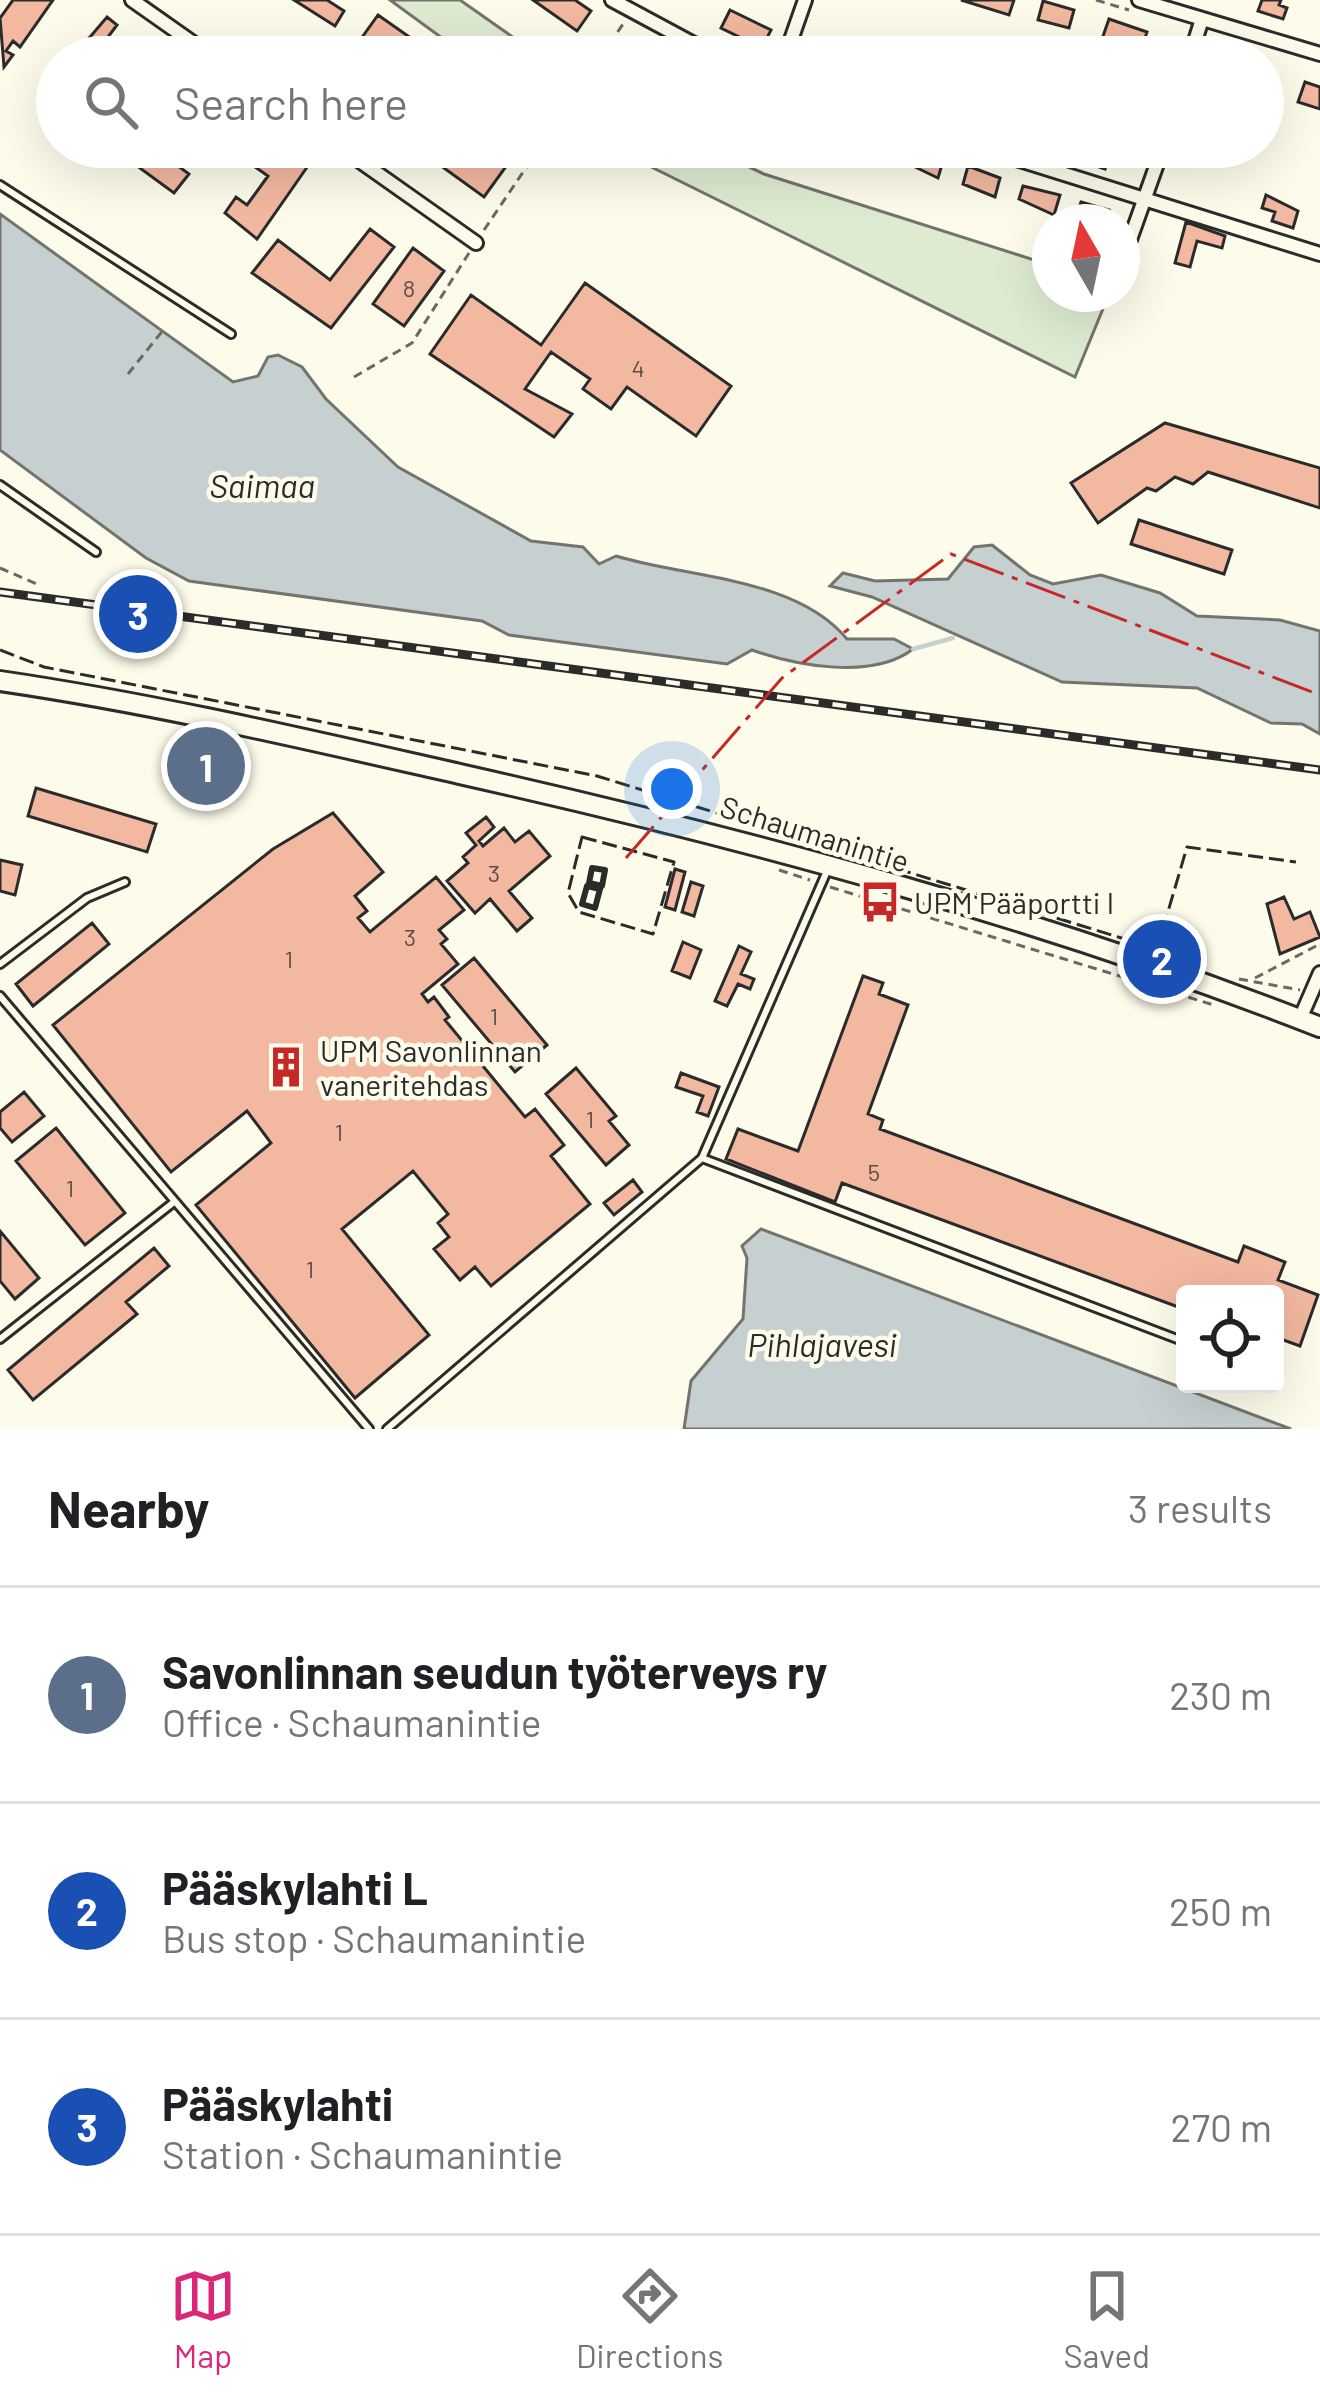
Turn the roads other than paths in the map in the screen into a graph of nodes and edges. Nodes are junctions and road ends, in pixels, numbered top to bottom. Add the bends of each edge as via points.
1 (132, 0) edge
2 (612, 0) edge
3 (805, 0) edge
4 (1139, 0) edge
5 (1202, 20) junction
6 (183, 36) edge
7 (676, 36) edge
8 (792, 36) edge
9 (1197, 36) edge
10 (1256, 36) edge
11 (1284, 44) edge
12 (1320, 55) edge
13 (370, 168) edge
14 (1047, 168) edge
15 (1156, 168) edge
16 (0, 185) edge
17 (1147, 198) junction
18 (1140, 216) edge
19 (476, 243) road end
20 (1320, 254) edge
21 (231, 334) dead end
22 (0, 484) edge
23 (96, 552) dead end
24 (0, 681) edge
25 (825, 876) junction
26 (125, 882) dead end
27 (0, 964) edge
28 (1320, 973) edge
29 (0, 996) edge
30 (1300, 1019) junction
31 (1320, 1027) edge
32 (702, 1158) junction
33 (174, 1202) junction
34 (0, 1339) edge
35 (1176, 1339) edge
36 (369, 1429) edge
37 (387, 1429) edge

1 - 6 street
2 - 7 street
3 - 8 street
4 - 5 street
5 - 9 street
5 - 10 street
11 - 12 street
13 - 19 street
14 - 17 street
15 - 17 street
16 - 21 lane
17 - 18 street
17 - 20 street
22 - 23 lane
24 - 25 street, Schaumanintie via 185,709 686,825
25 - 30 street, Schaumanintie via 1121,957
25 - 32 lane
26 - 27 lane via 87,898
28 - 30 street
29 - 33 lane
30 - 31 street, Schaumanintie
32 - 35 lane
32 - 37 lane
33 - 34 lane
33 - 36 lane

